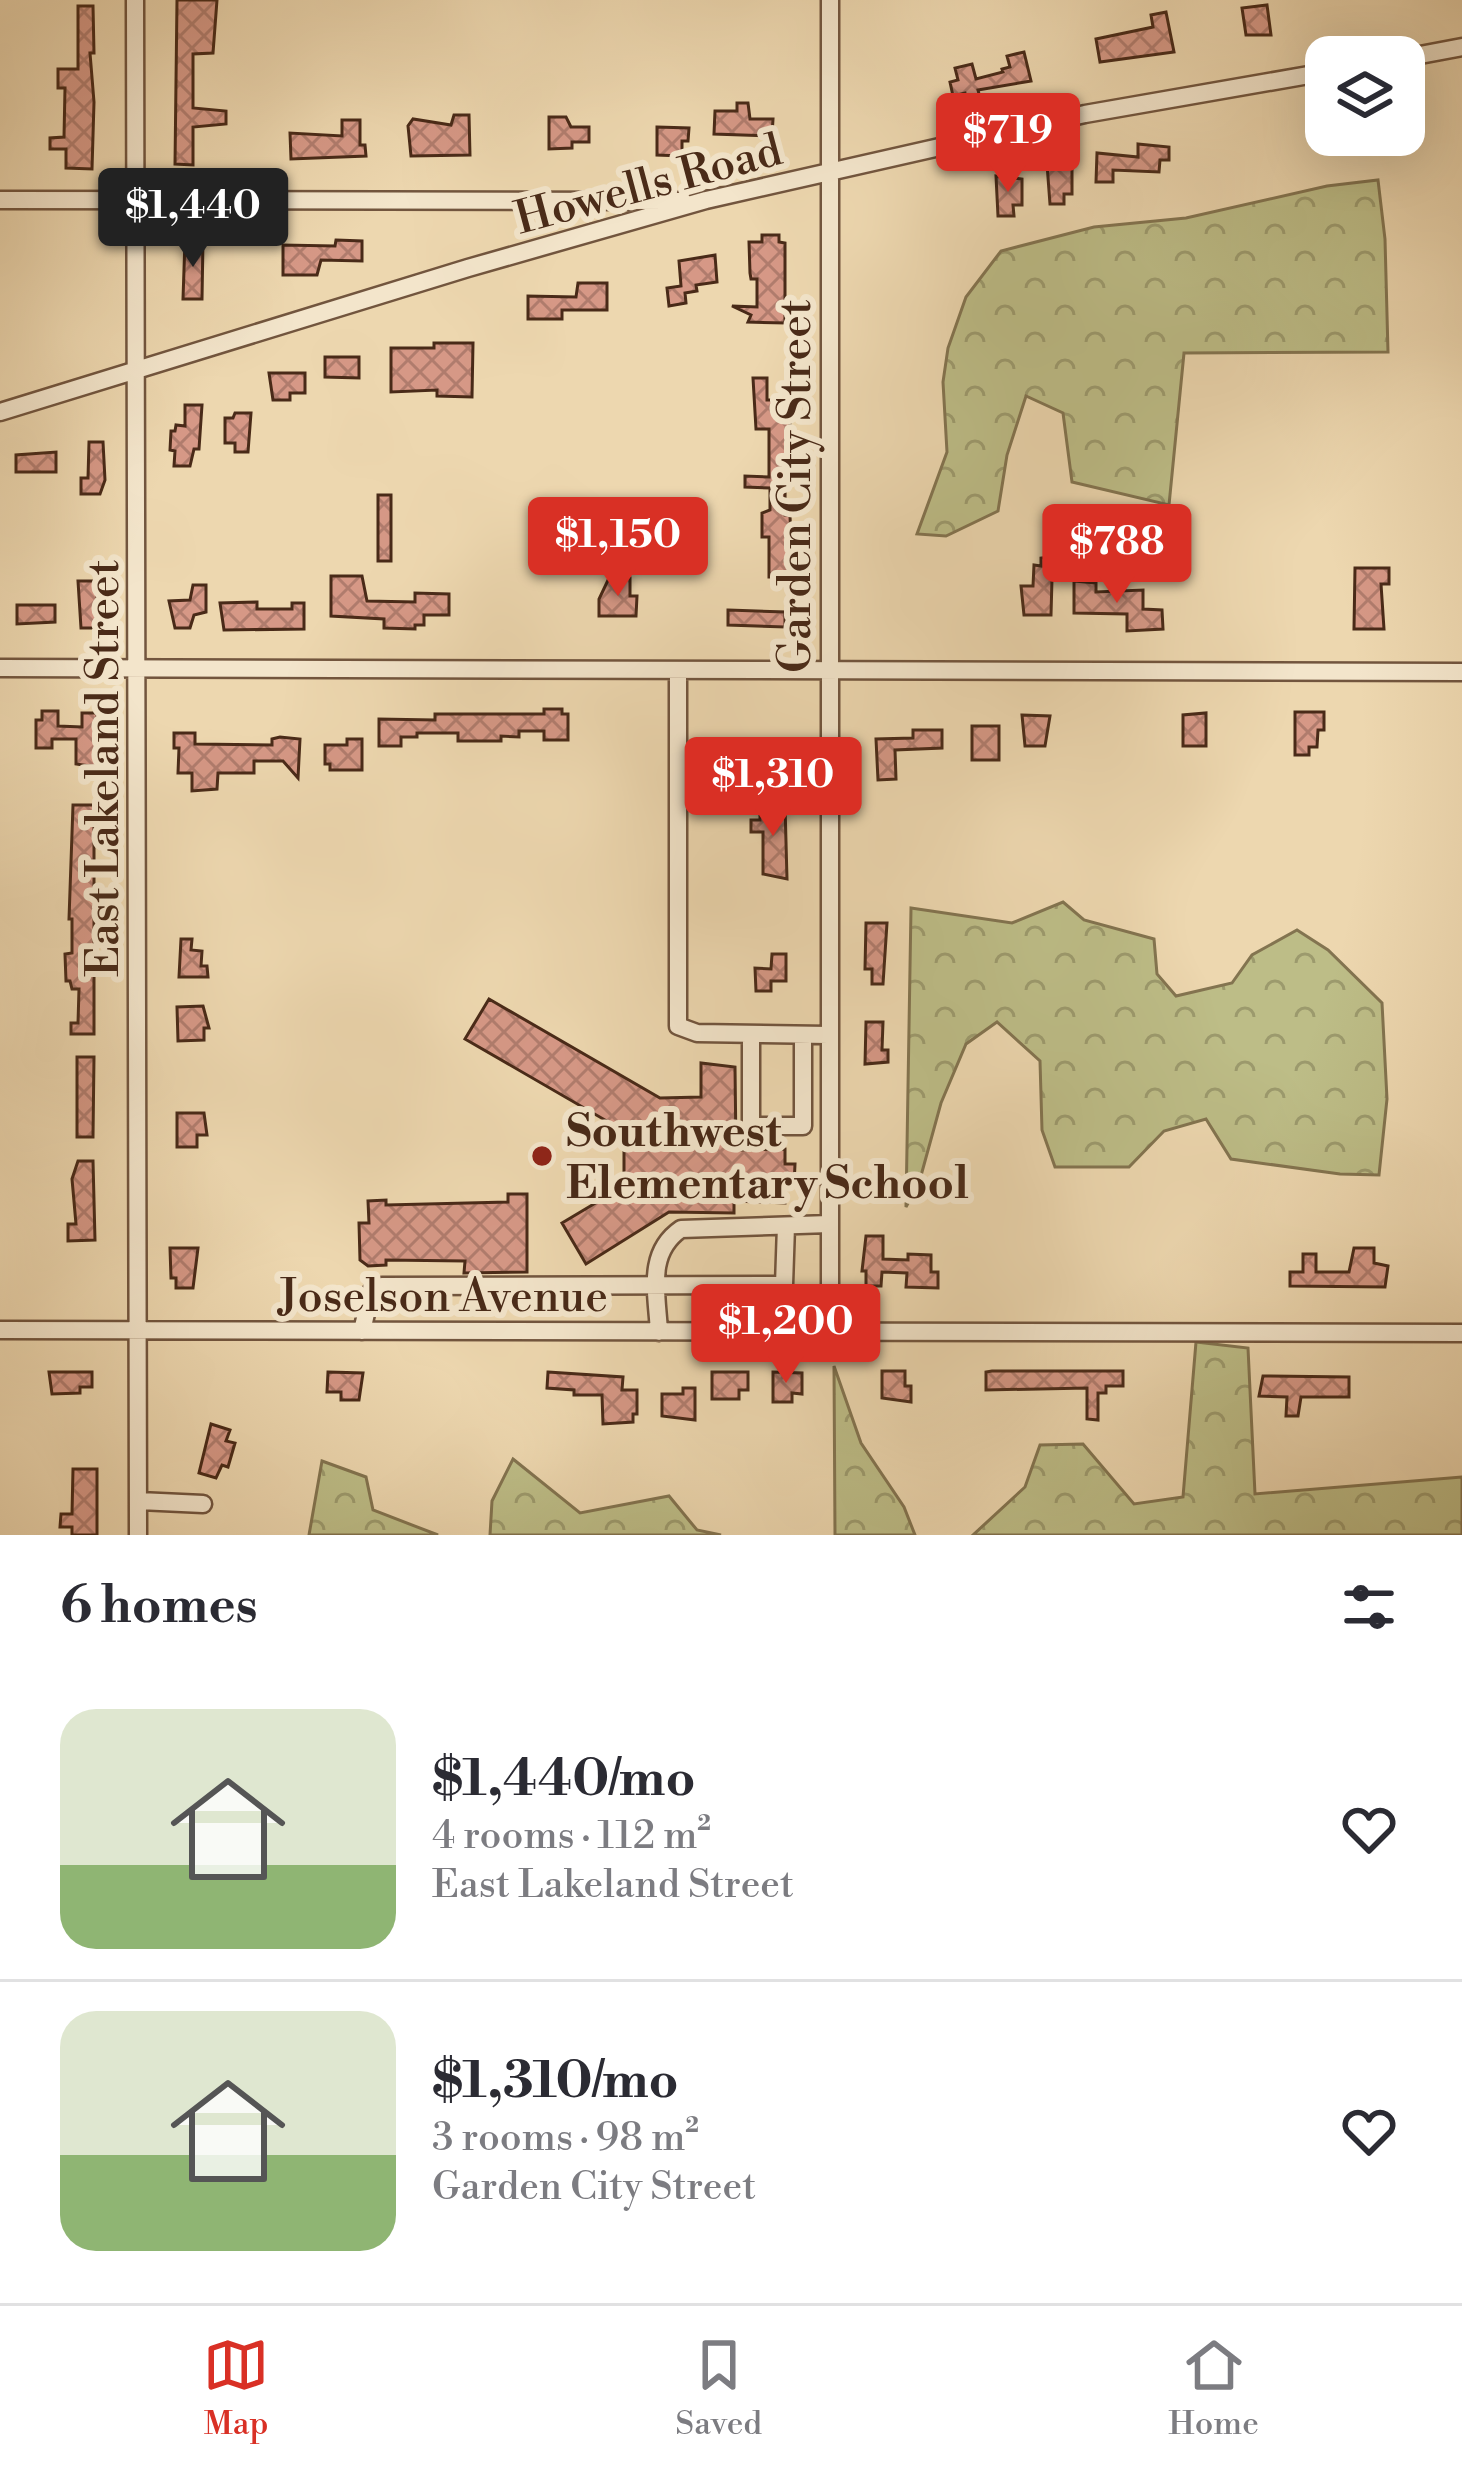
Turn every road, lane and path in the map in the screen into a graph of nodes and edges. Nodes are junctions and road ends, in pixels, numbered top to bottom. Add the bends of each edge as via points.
1 (136, 0) edge
2 (830, 0) edge
3 (1462, 47) edge
4 (1425, 54) edge
5 (1305, 76) edge
6 (830, 174) junction
7 (0, 200) edge
8 (136, 200) junction
9 (706, 200) junction
10 (136, 368) junction
11 (0, 412) edge
12 (0, 668) edge
13 (138, 668) junction
14 (678, 670) junction
15 (830, 670) junction
16 (1462, 672) edge
17 (751, 1034) junction
18 (803, 1035) junction
19 (828, 1035) junction
20 (830, 1224) junction
21 (786, 1226) junction
22 (657, 1285) junction
23 (0, 1330) edge
24 (139, 1330) junction
25 (362, 1331) junction
26 (659, 1332) junction
27 (830, 1332) junction
28 (1462, 1333) edge
29 (139, 1501) junction
30 (203, 1504) dead end
31 (138, 1535) edge

1 - 8 street, East Lakeland Street
2 - 6 street, Garden City Street
3 - 4 street
5 - 6 street, Howells Road via 1085,114
6 - 9 street, Howells Road
6 - 15 street, Garden City Street
7 - 8 street
8 - 9 street
8 - 10 street, East Lakeland Street
9 - 10 street, Howells Road
10 - 11 street, Howells Road
10 - 13 street, East Lakeland Street
12 - 13 street
13 - 14 street
13 - 24 street, East Lakeland Street
14 - 15 street
14 - 17 street via 678,1025
15 - 16 street
15 - 19 street, Garden City Street
17 - 18 street
17 - 18 street via 751,1126 803,1126
18 - 19 street
19 - 20 street, Garden City Street
20 - 21 street
20 - 27 street, Garden City Street
21 - 22 street via 681,1229 656,1256
21 - 22 street via 784,1285
22 - 25 street via 382,1286 371,1292
22 - 26 street
23 - 24 street, Joselson Avenue
24 - 25 street, Joselson Avenue
24 - 29 street, East Lakeland Street
25 - 26 street, Joselson Avenue
26 - 27 street, Joselson Avenue
27 - 28 street, Joselson Avenue
29 - 30 street
29 - 31 street, East Lakeland Street

